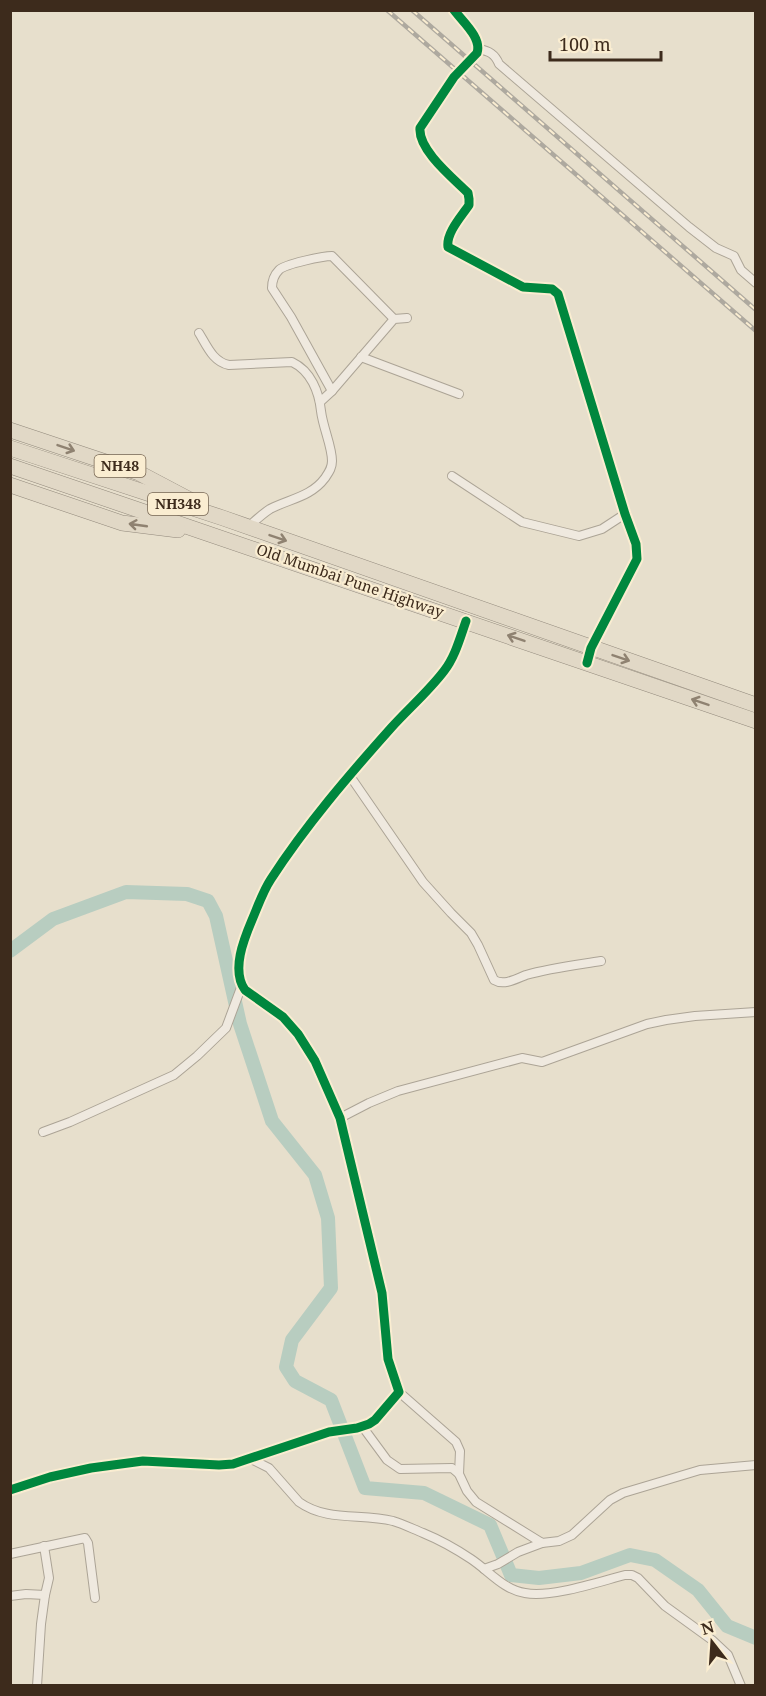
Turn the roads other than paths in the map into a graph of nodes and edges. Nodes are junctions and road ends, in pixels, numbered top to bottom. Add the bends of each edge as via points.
1 (454, 10) edge
2 (454, 78) tunnel mouth
3 (756, 282) edge
4 (407, 318) dead end
5 (394, 319) junction
6 (199, 333) dead end
7 (361, 357) junction
8 (332, 391) junction
9 (459, 394) dead end
10 (320, 402) junction
11 (10, 430) edge
12 (10, 448) edge
13 (10, 466) edge
14 (452, 476) dead end
15 (10, 485) edge
16 (625, 514) junction
17 (223, 518) junction
18 (247, 527) junction
19 (217, 536) junction
20 (466, 621) junction
21 (589, 655) junction
22 (756, 705) edge
23 (756, 721) edge
24 (350, 776) junction
25 (601, 961) dead end
26 (241, 988) junction
27 (756, 1012) edge
28 (340, 1118) junction
29 (43, 1132) dead end
30 (399, 1392) junction
31 (359, 1427) junction
32 (251, 1459) junction
33 (756, 1465) edge
34 (459, 1474) junction
35 (10, 1490) edge
36 (542, 1543) junction
37 (44, 1546) junction
38 (10, 1554) edge
39 (484, 1569) junction
40 (45, 1595) junction
41 (10, 1596) edge
42 (95, 1598) dead end
43 (37, 1686) edge
44 (741, 1686) edge

1 - 3 street via 474,36 478,51 492,53 499,64 689,227 716,248 734,256 741,270
2 - 16 street via 420,128 426,150 470,199 449,236 448,247 523,286 552,289 558,294
4 - 5 street
5 - 7 street
5 - 8 street via 332,256 280,268 272,288
6 - 10 street via 221,364 292,362 300,366 312,380
7 - 8 street
7 - 9 street
8 - 10 street
10 - 18 street via 331,469 307,495 267,511
11 -> 17 highway, NH48 via 139,473
12 - 17 highway, NH348
13 - 19 highway, NH348
14 - 16 street via 522,522 579,536 602,529
19 -> 15 highway, NH48 via 122,523
16 - 21 street via 637,559
17 - 18 highway, Old Mumbai Pune Highway / NH48
18 -> 21 highway, Old Mumbai Pune Highway / NH48
19 - 20 highway, Old Mumbai Pune Highway / NH48
21 -> 20 highway, Old Mumbai Pune Highway / NH48
20 - 24 street via 445,671
21 -> 22 highway, Old Mumbai Pune Highway / NH48
23 -> 21 highway, Old Mumbai Pune Highway / NH48
24 - 25 street via 423,882 471,933 498,983
24 - 26 street via 270,880 243,942
26 - 28 street via 283,1017 298,1034 315,1060
26 - 29 street via 226,1028 174,1074
27 - 28 street via 646,1024 542,1062 522,1058 398,1091
28 - 30 street via 382,1293 388,1359
30 - 31 street via 375,1420
30 - 34 street via 456,1442 460,1451
31 - 32 street via 329,1432
31 - 34 street via 387,1460 400,1469 448,1467
32 - 35 street via 219,1465 143,1461 50,1477
32 - 39 street via 269,1468 305,1506 331,1515 391,1521 452,1547
33 - 36 street via 700,1470 623,1493 572,1535
34 - 36 street via 476,1502
36 - 39 street
37 - 38 street
37 - 40 street via 50,1578
37 - 42 street via 86,1538
39 - 44 street via 502,1584 523,1593 543,1595 625,1575 639,1578 665,1606 728,1655
40 - 41 street
40 - 43 street

